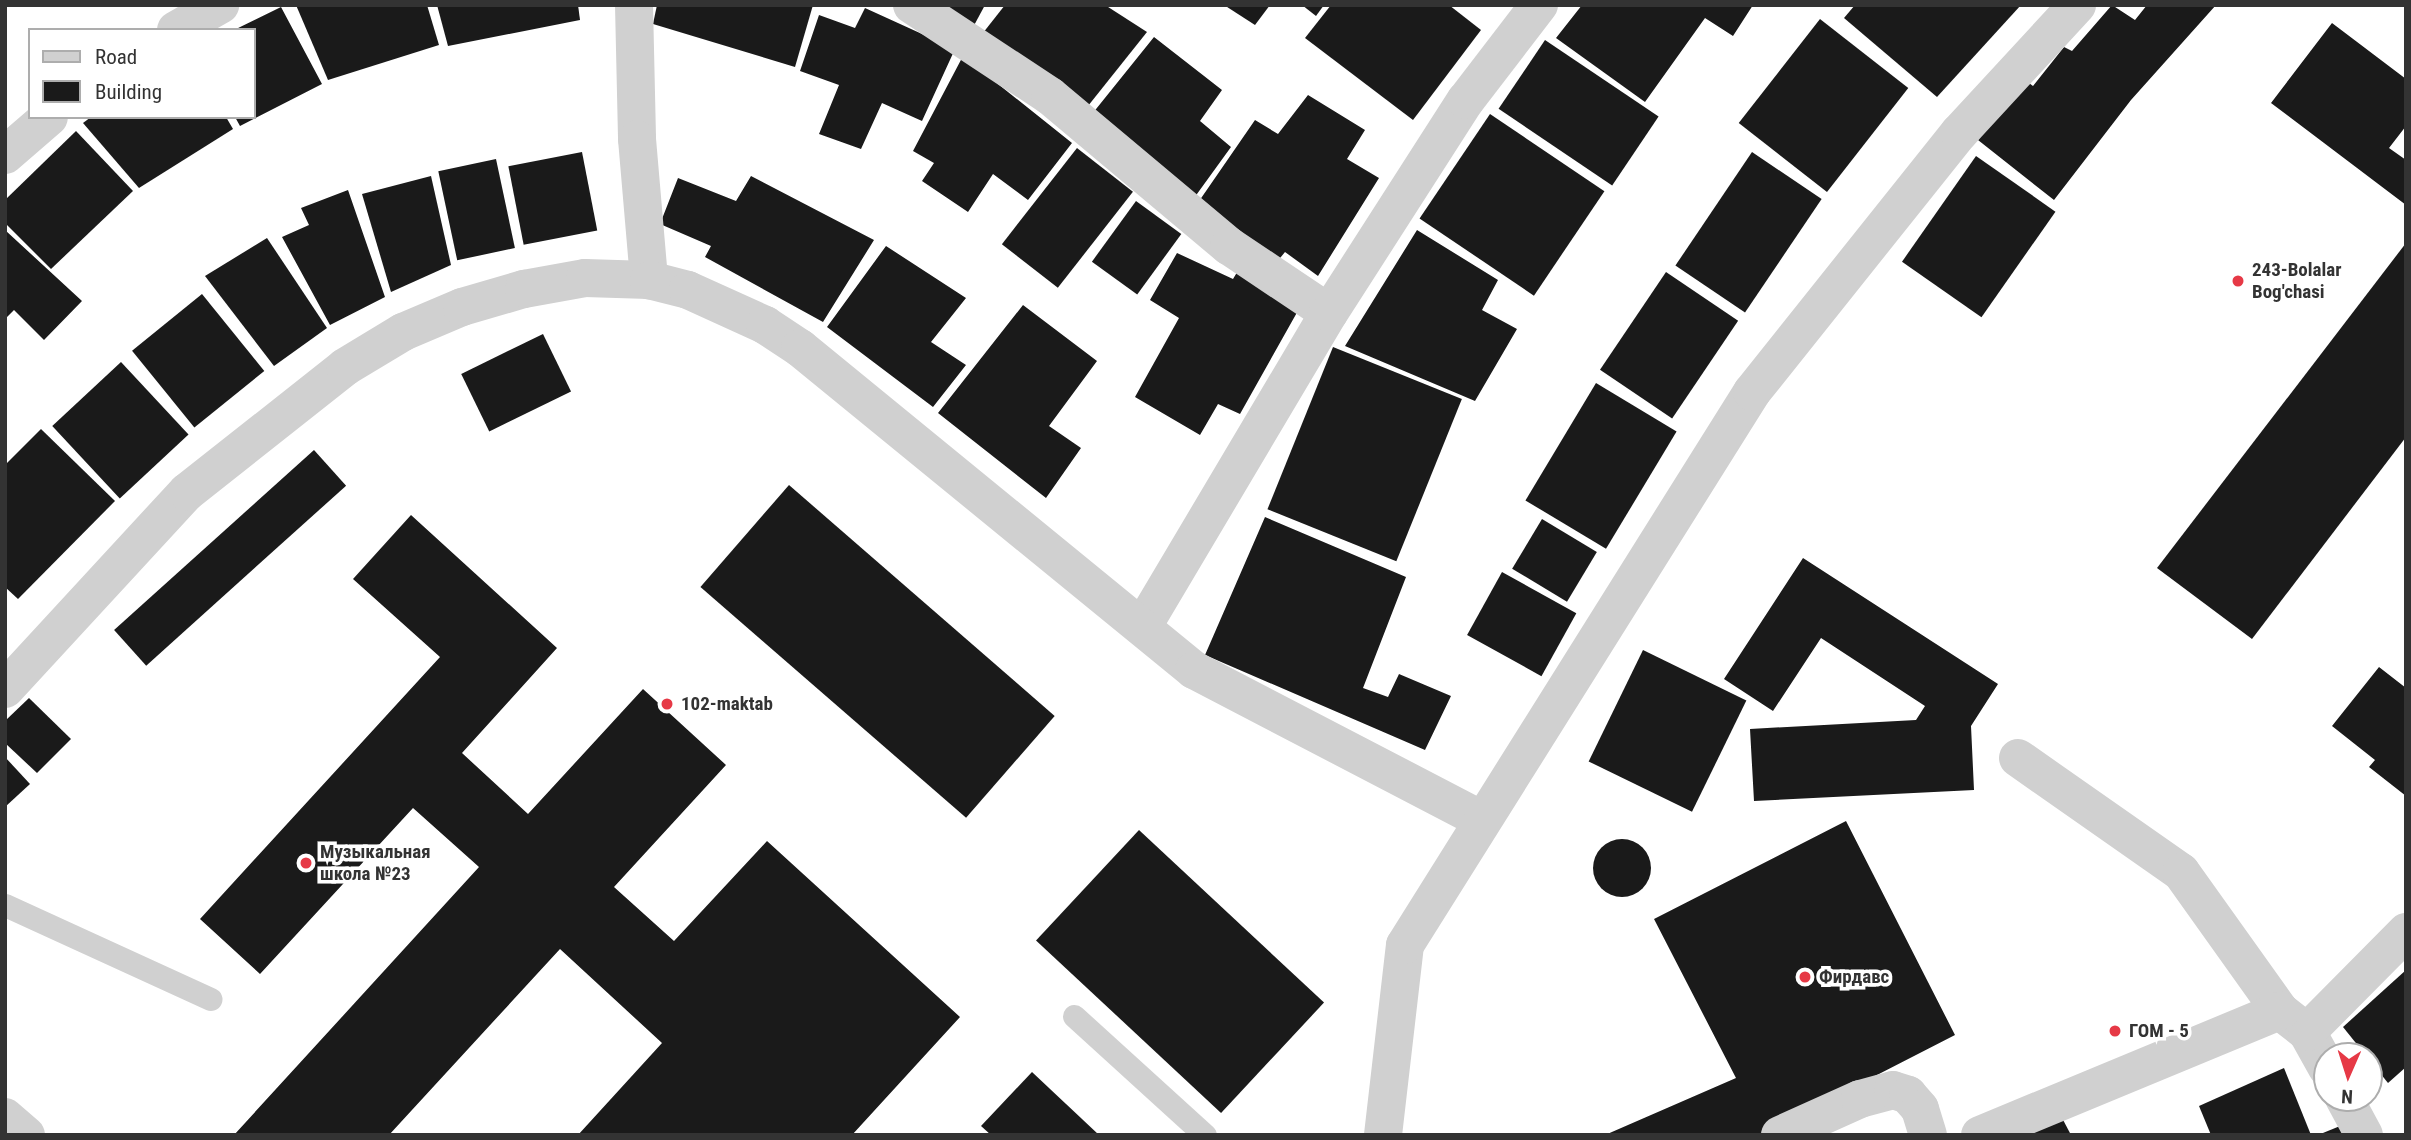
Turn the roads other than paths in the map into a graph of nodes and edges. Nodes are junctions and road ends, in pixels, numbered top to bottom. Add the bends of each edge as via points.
1 (219, 5) edge
2 (634, 5) edge
3 (912, 5) edge
4 (2077, 5) edge
5 (1532, 7) edge
6 (179, 28) edge
7 (47, 119) edge
8 (5, 155) edge
9 (649, 280) junction
10 (1329, 313) junction
11 (1143, 625) junction
12 (5, 689) edge
13 (2018, 758) dead end
14 (1482, 820) junction
15 (5, 905) edge
16 (2406, 932) edge
17 (210, 999) dead end
18 (1074, 1016) dead end
19 (2293, 1021) junction
20 (2313, 1049) edge
21 (2352, 1112) edge
22 (5, 1117) edge
23 (26, 1135) edge
24 (1205, 1135) edge
25 (1382, 1135) edge
26 (1780, 1135) edge
27 (1928, 1135) edge
28 (1980, 1135) edge
29 (2364, 1135) edge

1 - 6 street
2 - 9 street via 637,139
3 - 10 street via 1050,96 1229,246
4 - 14 street via 1959,133 1752,392
5 - 10 street via 1465,100
7 - 8 street
9 - 11 street via 688,290 765,325 800,348
9 - 12 street via 585,278 462,307 403,332 345,367 187,492
10 - 11 street
11 - 14 street via 1194,670
13 - 19 street via 2180,872
14 - 25 street via 1405,945
15 - 17 lane
16 - 19 street
18 - 24 lane
19 - 20 street
19 - 28 street
21 - 29 street
22 - 23 street
26 - 27 street via 1860,1099 1893,1090 1908,1095 1920,1109

